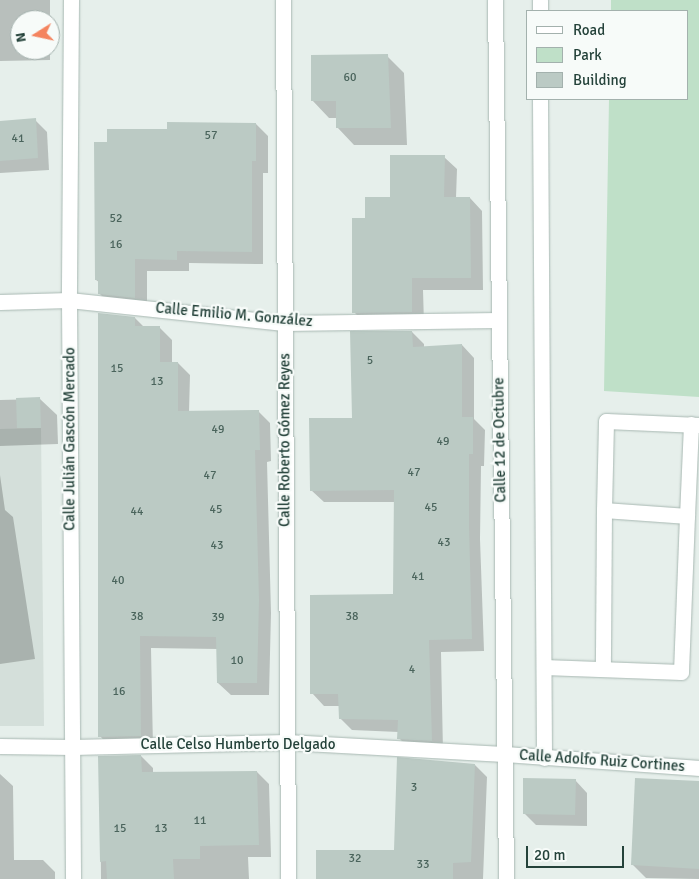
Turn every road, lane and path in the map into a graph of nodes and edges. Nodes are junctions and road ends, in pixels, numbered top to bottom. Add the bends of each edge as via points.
1 (71, 0) edge
2 (283, 0) edge
3 (495, 0) edge
4 (540, 100) edge
5 (69, 300) junction
6 (0, 302) edge
7 (498, 320) junction
8 (284, 322) junction
9 (695, 424) edge
10 (604, 510) junction
11 (687, 516) junction
12 (544, 667) junction
13 (603, 668) junction
14 (288, 742) junction
15 (0, 746) edge
16 (72, 747) junction
17 (506, 754) junction
18 (544, 758) junction
19 (699, 768) edge
20 (74, 879) edge
21 (288, 879) edge
22 (506, 879) edge

1 - 5 street, Calle Julián Gascón Mercado
2 - 8 street, Calle Roberto Gómez Reyes
3 - 7 street, Calle 12 de Octubre
4 - 12 street
5 - 6 street, Calle Emilio M. González
5 - 8 street, Calle Emilio M. González
5 - 16 street, Calle Julián Gascón Mercado
7 - 8 street, Calle Emilio M. González
7 - 17 street, Calle 12 de Octubre
8 - 14 street, Calle Roberto Gómez Reyes
9 - 10 street via 606,421
9 - 11 street
10 - 11 street
10 - 13 street
11 - 13 street via 681,672
12 - 13 street
12 - 18 street
14 - 16 street, Calle Celso Humberto Delgado
14 - 17 street, Calle Celso Humberto Delgado
14 - 21 street, Calle Roberto Gómez Reyes
15 - 16 street, Calle Celso Humberto Delgado
16 - 20 street, Calle Julián Gascón Mercado
17 - 18 street, Calle Adolfo Ruiz Cortines
17 - 22 street, Calle 12 de Octubre
18 - 19 street, Calle Adolfo Ruiz Cortines

